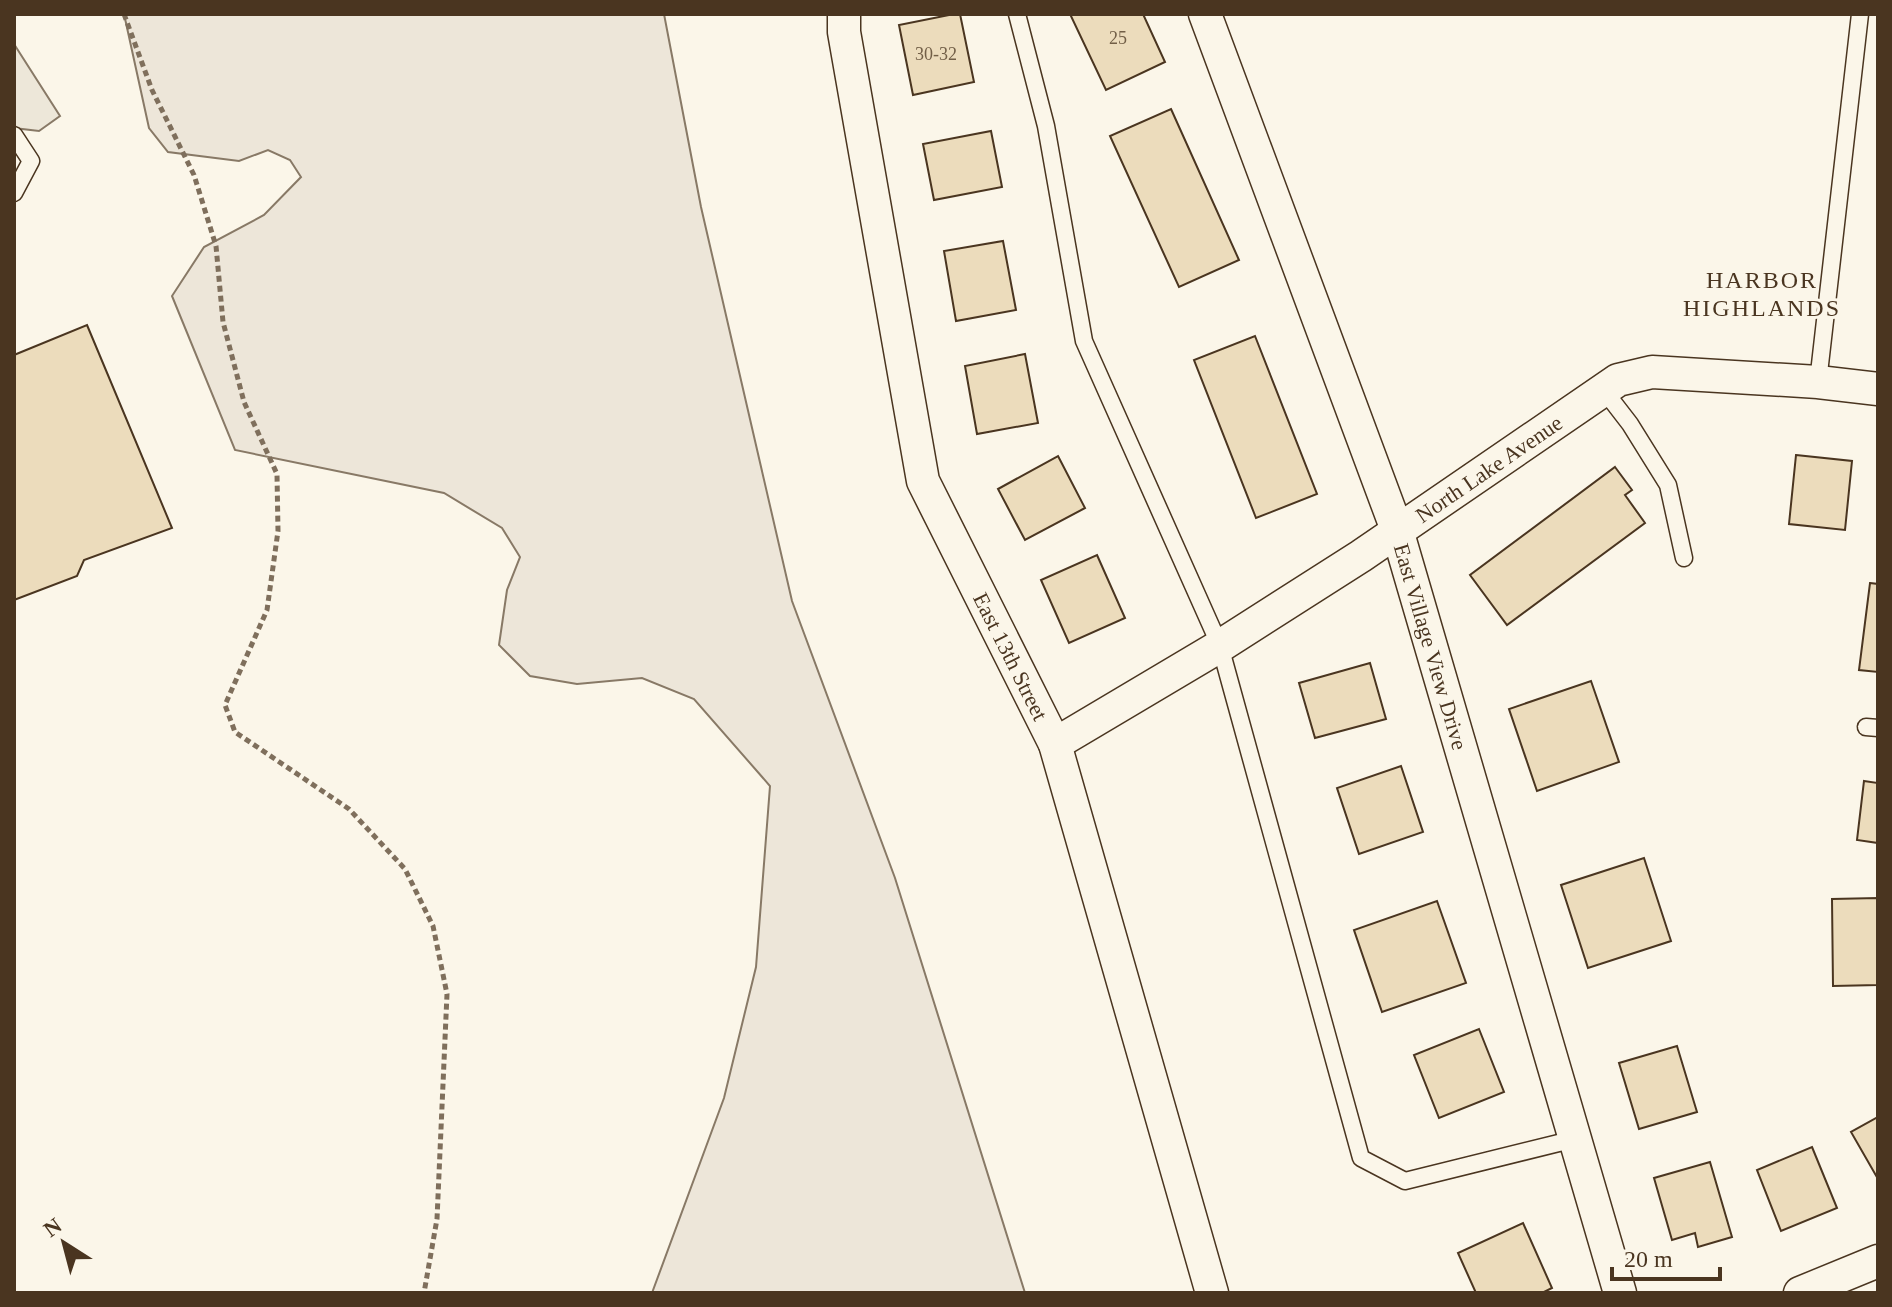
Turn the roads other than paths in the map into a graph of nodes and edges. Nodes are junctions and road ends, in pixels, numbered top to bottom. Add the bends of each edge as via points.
1 (844, 14) edge
2 (1017, 14) edge
3 (1205, 14) edge
4 (1860, 14) edge
5 (14, 135) edge
6 (14, 193) edge
7 (1818, 382) junction
8 (1603, 389) junction
9 (1878, 389) edge
10 (1397, 530) junction
11 (1684, 558) dead end
12 (1220, 646) junction
13 (1055, 744) junction
14 (1575, 1139) junction
15 (1878, 1261) edge
16 (1212, 1293) edge
17 (1620, 1293) edge
18 (1800, 1293) edge

1 - 13 street, East 13th Street via 923,481
2 - 12 lane via 1046,126 1084,341
3 - 10 street, East Village View Drive
4 - 7 lane
5 - 6 lane via 31,161
7 - 8 street, North Lake Avenue via 1652,372
7 - 9 street, North Lake Avenue
8 - 10 street, North Lake Avenue
8 - 11 lane via 1668,485
10 - 12 street, North Lake Avenue
10 - 14 street, East Village View Drive
12 - 13 street, North Lake Avenue
12 - 14 lane via 1361,1158 1405,1181
13 - 16 street, East 13th Street
14 - 17 street, East Village View Drive
15 - 18 street

